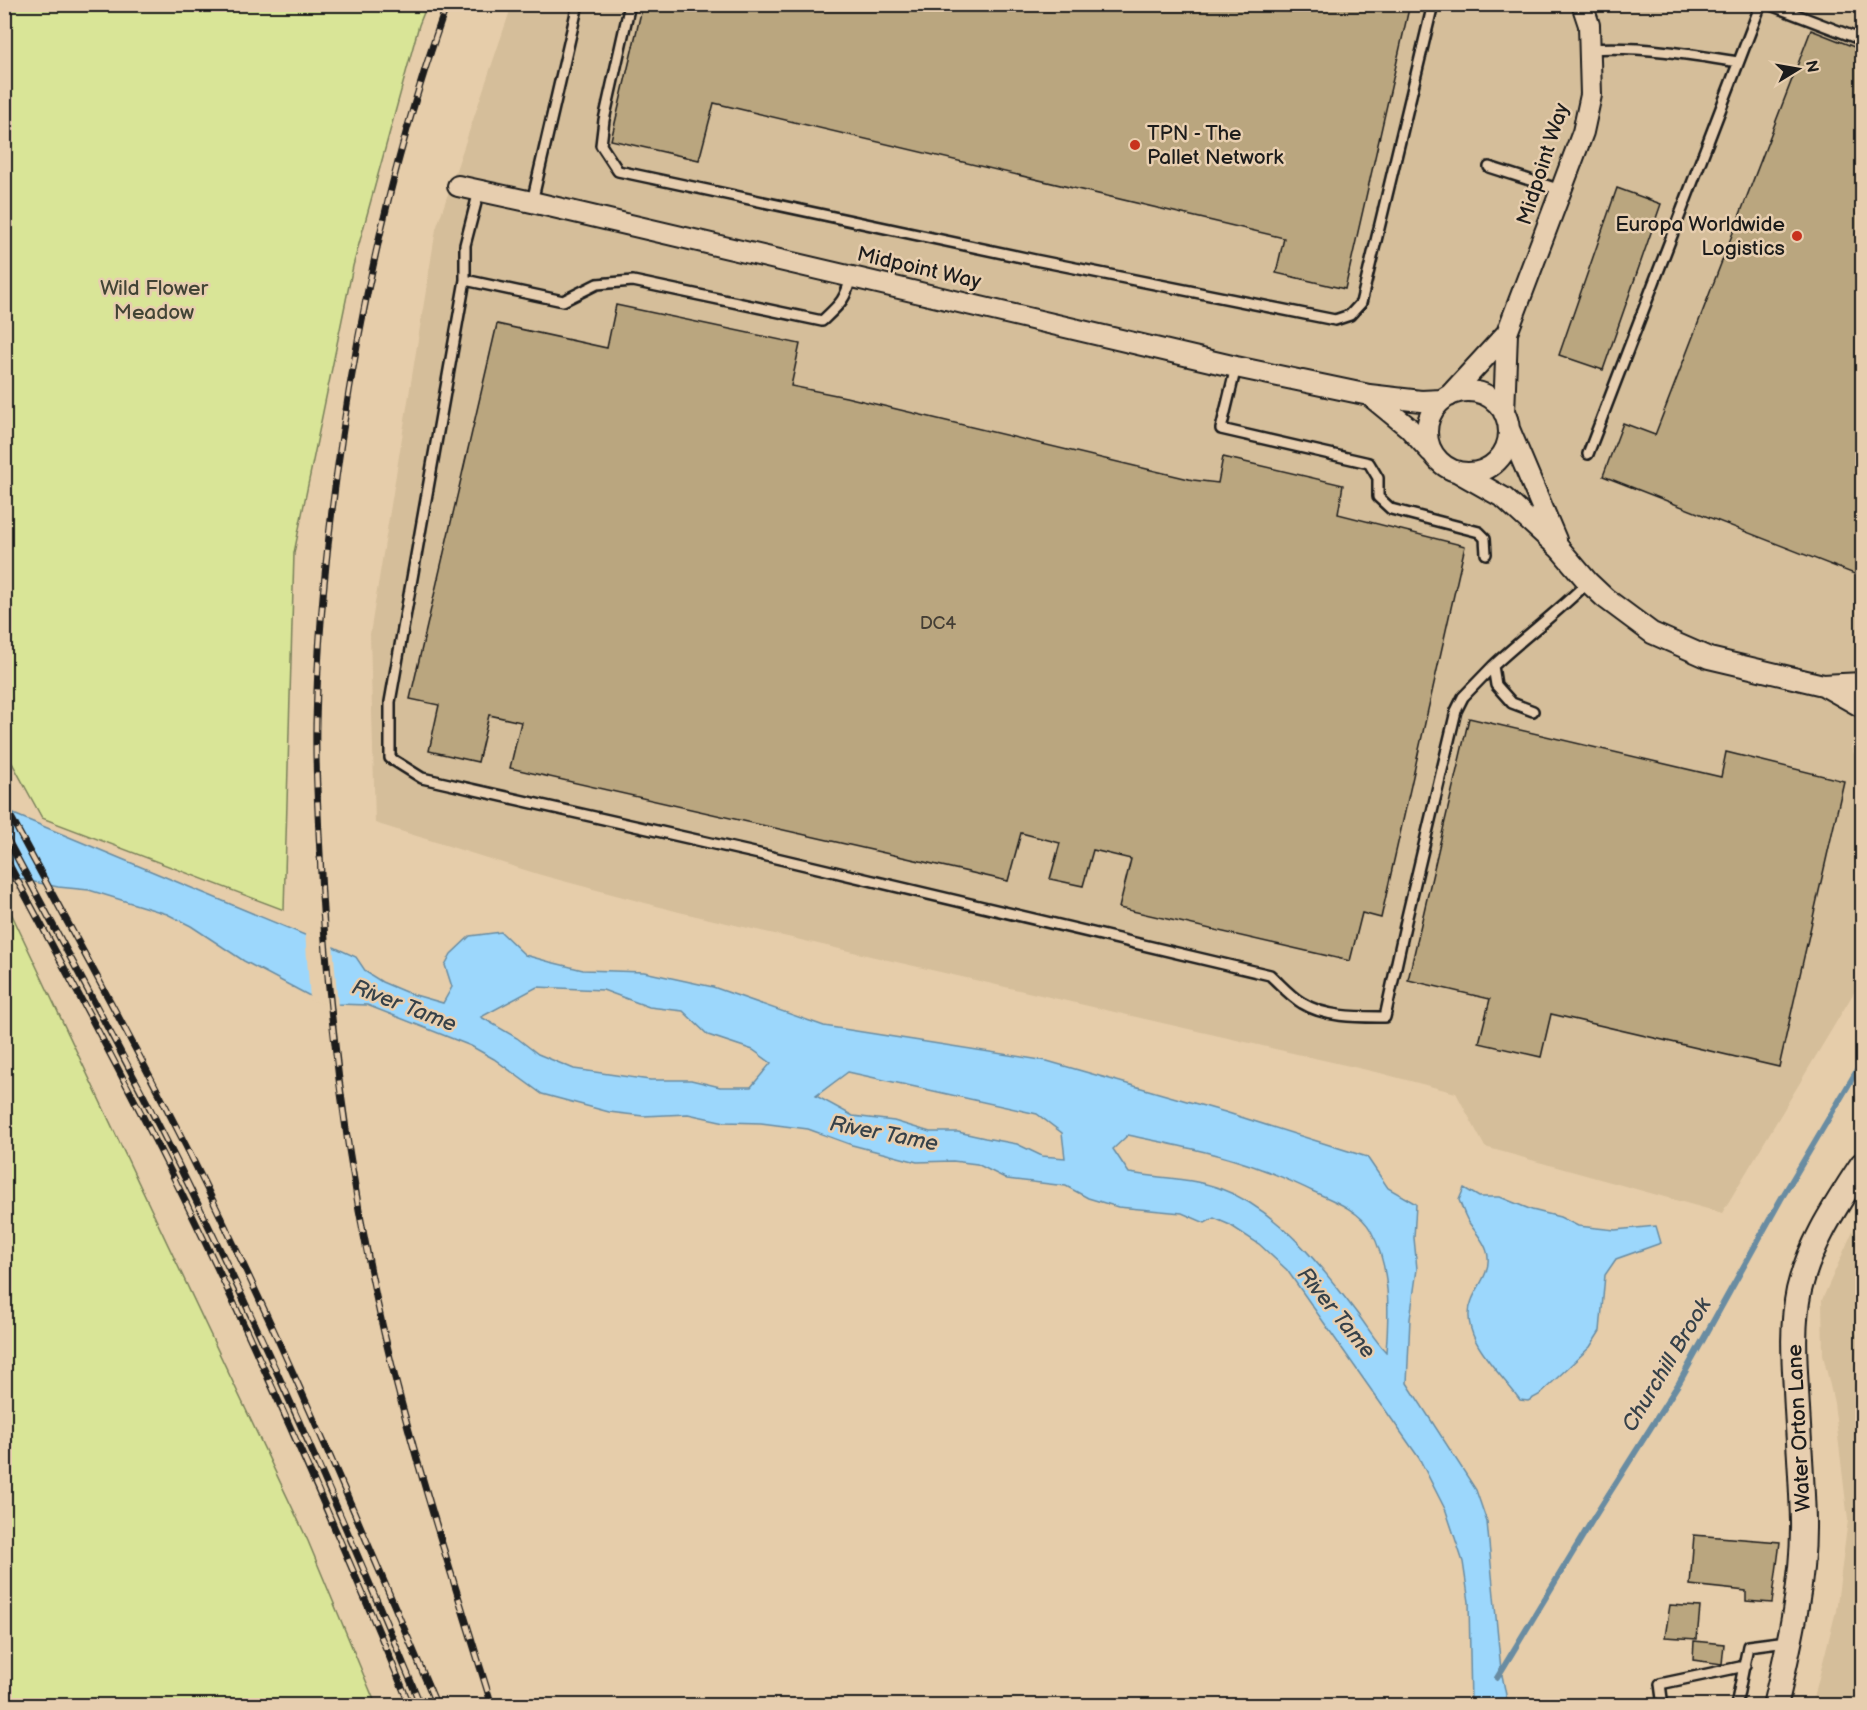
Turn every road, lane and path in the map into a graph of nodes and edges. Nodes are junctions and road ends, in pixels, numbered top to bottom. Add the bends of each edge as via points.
1 (578, 4) edge
2 (630, 4) edge
3 (1433, 4) edge
4 (1582, 4) edge
5 (1761, 4) edge
6 (1768, 4) edge
7 (1863, 40) edge
8 (1590, 49) junction
9 (1738, 62) junction
10 (1489, 167) dead end
11 (458, 186) dead end
12 (1561, 190) junction
13 (479, 191) junction
14 (532, 202) junction
15 (851, 276) junction
16 (465, 280) junction
17 (1508, 333) junction
18 (1236, 367) junction
19 (1369, 395) junction
20 (1446, 398) junction
21 (1506, 421) junction
22 (1433, 454) junction
23 (1588, 454) dead end
24 (1458, 472) junction
25 (1559, 548) junction
26 (1486, 554) dead end
27 (1588, 582) junction
28 (1494, 666) junction
29 (1863, 683) edge
30 (1823, 685) junction
31 (1863, 707) edge
32 (1533, 711) dead end
33 (1863, 1165) edge
34 (1789, 1644) junction
35 (1745, 1666) junction
36 (1663, 1706) edge
37 (1736, 1706) edge
38 (1775, 1706) edge

1 - 14 lane
2 - 3 lane via 601,146 618,171 1335,320 1350,315 1361,303
4 - 8 street, Midpoint Way via 1589,26
5 - 9 lane
6 - 7 lane
8 - 9 lane via 1668,51
8 - 12 street, Midpoint Way via 1591,95 1583,132
9 - 23 lane
10 - 12 lane
11 - 13 street, Midpoint Way
12 - 17 street, Midpoint Way
13 - 14 street, Midpoint Way
13 - 16 lane via 465,245
14 - 15 street, Midpoint Way
15 - 16 lane via 848,293 822,321 633,281 597,284 563,301
15 - 18 street, Midpoint Way
16 - 28 lane via 390,702 390,758 422,778 1270,975 1304,1005 1323,1012 1385,1017 1456,711 1463,697
17 - 20 street, Midpoint Way
17 - 21 street, Midpoint Way
18 - 19 street, Midpoint Way
18 - 26 lane via 1221,429 1369,463 1378,478 1378,497 1391,509 1479,532 1485,538
19 - 20 street, Midpoint Way via 1421,401
19 - 22 street, Midpoint Way
20 - 21 street via 1463,392 1479,393 1494,400
20 - 22 street via 1436,407 1427,426
21 - 24 street via 1507,445 1496,463 1476,473
21 - 25 street, Midpoint Way
22 - 24 street via 1444,466
24 - 25 street, Midpoint Way via 1504,498
25 - 27 street, Midpoint Way
27 - 28 lane
27 - 30 street, Midpoint Way via 1652,633 1708,658
28 - 32 lane via 1496,686 1512,703
29 - 30 street, Midpoint Way
30 - 31 street, Midpoint Way
33 - 34 street, Water Orton Lane via 1829,1216 1812,1252 1794,1323 1803,1524 1799,1586
34 - 35 lane via 1748,1646
34 - 38 street, Water Orton Lane
35 - 36 lane via 1660,1684
35 - 37 lane

